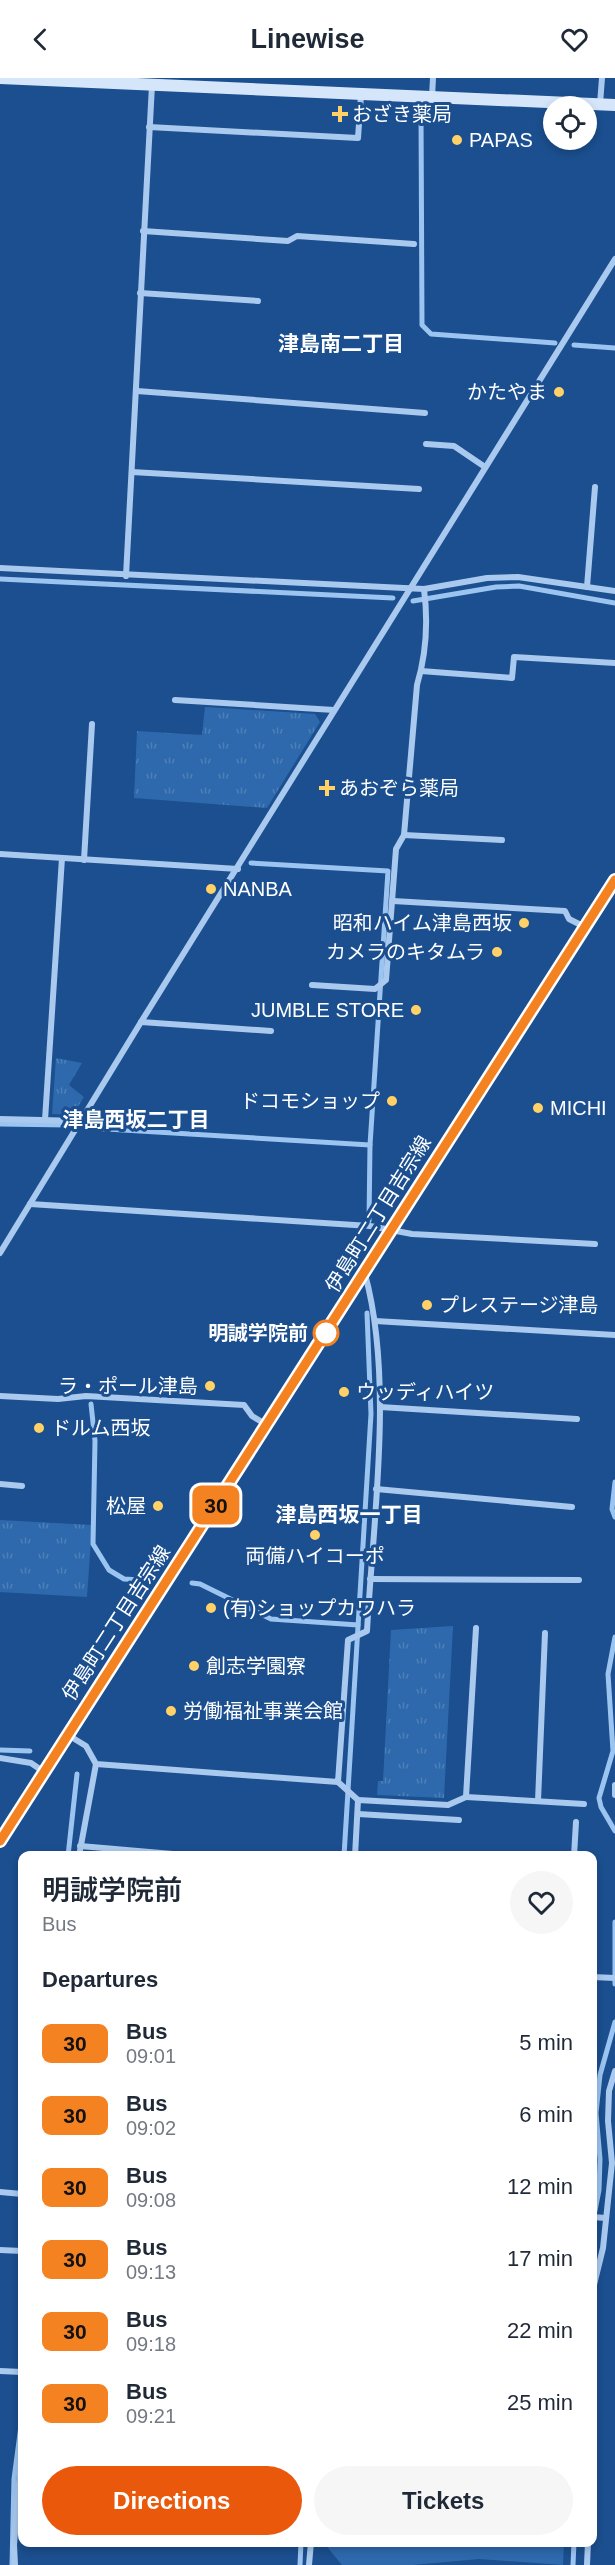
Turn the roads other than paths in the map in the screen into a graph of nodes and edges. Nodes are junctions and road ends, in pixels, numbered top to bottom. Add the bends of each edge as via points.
1 (0, 78) edge
2 (433, 78) edge
3 (602, 78) edge
4 (152, 85) junction
5 (361, 95) junction
6 (432, 97) junction
7 (600, 105) junction
8 (615, 105) edge
9 (149, 127) junction
10 (143, 231) junction
11 (414, 244) dead end
12 (615, 259) edge
13 (140, 293) junction
14 (258, 301) dead end
15 (136, 391) junction
16 (425, 413) dead end
17 (426, 444) dead end
18 (485, 466) junction
19 (132, 472) junction
20 (595, 487) dead end
21 (419, 489) dead end
22 (0, 568) edge
23 (126, 576) junction
24 (587, 587) junction
25 (410, 589) junction
26 (424, 591) junction
27 (615, 591) edge
28 (615, 663) edge
29 (421, 671) junction
30 (175, 700) dead end
31 (334, 710) junction
32 (92, 724) dead end
33 (404, 835) junction
34 (502, 840) dead end
35 (0, 854) edge
36 (62, 858) junction
37 (84, 860) junction
38 (237, 869) junction
39 (615, 880) edge
40 (393, 901) junction
41 (585, 927) junction
42 (312, 985) dead end
43 (141, 1022) junction
44 (270, 1031) dead end
45 (0, 1119) edge
46 (45, 1120) junction
47 (82, 1121) junction
48 (30, 1204) junction
49 (390, 1230) junction
50 (595, 1244) dead end
51 (0, 1254) edge
52 (365, 1273) junction
53 (375, 1321) junction
54 (615, 1335) edge
55 (0, 1396) edge
56 (380, 1407) junction
57 (577, 1419) dead end
58 (267, 1425) junction
59 (0, 1484) edge
60 (22, 1486) dead end
61 (376, 1490) junction
62 (572, 1507) dead end
63 (370, 1579) junction
64 (579, 1580) dead end
65 (476, 1628) dead end
66 (545, 1633) dead end
67 (68, 1735) junction
68 (0, 1758) edge
69 (96, 1764) junction
70 (44, 1772) junction
71 (340, 1784) junction
72 (615, 1785) edge
73 (615, 1795) edge
74 (466, 1797) junction
75 (356, 1798) junction
76 (538, 1801) junction
77 (584, 1804) dead end
78 (358, 1814) junction
79 (459, 1820) dead end
80 (576, 1822) dead end
81 (0, 1841) edge
82 (80, 1846) junction
83 (80, 1851) edge
84 (138, 1851) edge
85 (355, 1851) edge
86 (574, 1851) edge
87 (615, 2071) edge
88 (0, 2192) edge
89 (18, 2194) edge
90 (597, 2217) edge
91 (604, 2218) junction
92 (0, 2250) edge
93 (18, 2251) edge
94 (597, 2273) edge
95 (0, 2370) edge
96 (18, 2372) edge
97 (18, 2495) edge
98 (310, 2547) edge
99 (588, 2547) edge
100 (15, 2565) edge
101 (309, 2565) edge
102 (587, 2565) edge

1 - 4 street
2 - 6 street
3 - 7 street
4 - 5 street
4 - 9 street
5 - 6 street
5 - 9 street via 358,138
6 - 7 street
7 - 8 street
9 - 10 street
10 - 11 street via 288,241 297,236
10 - 13 street
12 - 18 street
13 - 14 street
13 - 15 street
15 - 16 street
15 - 19 street
17 - 18 street via 454,446
18 - 25 street
19 - 21 street
19 - 23 street
20 - 24 street
22 - 23 street
23 - 25 street
24 - 26 street via 518,577 487,578
24 - 27 street
25 - 26 street
25 - 31 street
26 - 29 street via 427,607
28 - 29 street via 514,657 512,678
29 - 33 street
30 - 31 street
31 - 38 street
32 - 37 street
33 - 34 street
33 - 40 street via 396,849
35 - 36 street
36 - 37 street
36 - 46 street
37 - 38 street
38 - 43 street
39 - 41 street, 伊島町二丁目吉宗線
40 - 41 street via 565,910 569,919
40 - 42 street via 387,980 375,989
41 - 49 street, 伊島町二丁目吉宗線
43 - 44 street
43 - 47 street
45 - 46 street
46 - 47 street
47 - 48 street
48 - 49 street
48 - 51 street
49 - 50 street
49 - 52 street, 伊島町二丁目吉宗線
52 - 53 street
52 - 58 street, 伊島町二丁目吉宗線
53 - 54 street
53 - 56 street
55 - 58 street via 86,1396 244,1405 252,1416
56 - 57 street
56 - 61 street
58 - 67 street, 伊島町二丁目吉宗線
59 - 60 street
61 - 62 street
61 - 63 street
63 - 64 street
63 - 71 street via 367,1631 348,1640
65 - 74 street
66 - 76 street
67 - 69 street via 86,1746
67 - 70 street, 伊島町二丁目吉宗線
68 - 70 street via 31,1763
69 - 71 street
69 - 82 street
70 - 81 street, 伊島町二丁目吉宗線
71 - 75 street
72 - 73 street
74 - 75 street via 448,1805
74 - 76 street
75 - 78 street
76 - 77 street
78 - 79 street
78 - 85 street
80 - 86 street
82 - 83 street
82 - 84 street
87 - 91 street via 609,2091 612,2163
88 - 89 street
90 - 91 street
91 - 94 street
92 - 93 street
95 - 96 street
97 - 100 street
98 - 101 street
99 - 102 street

